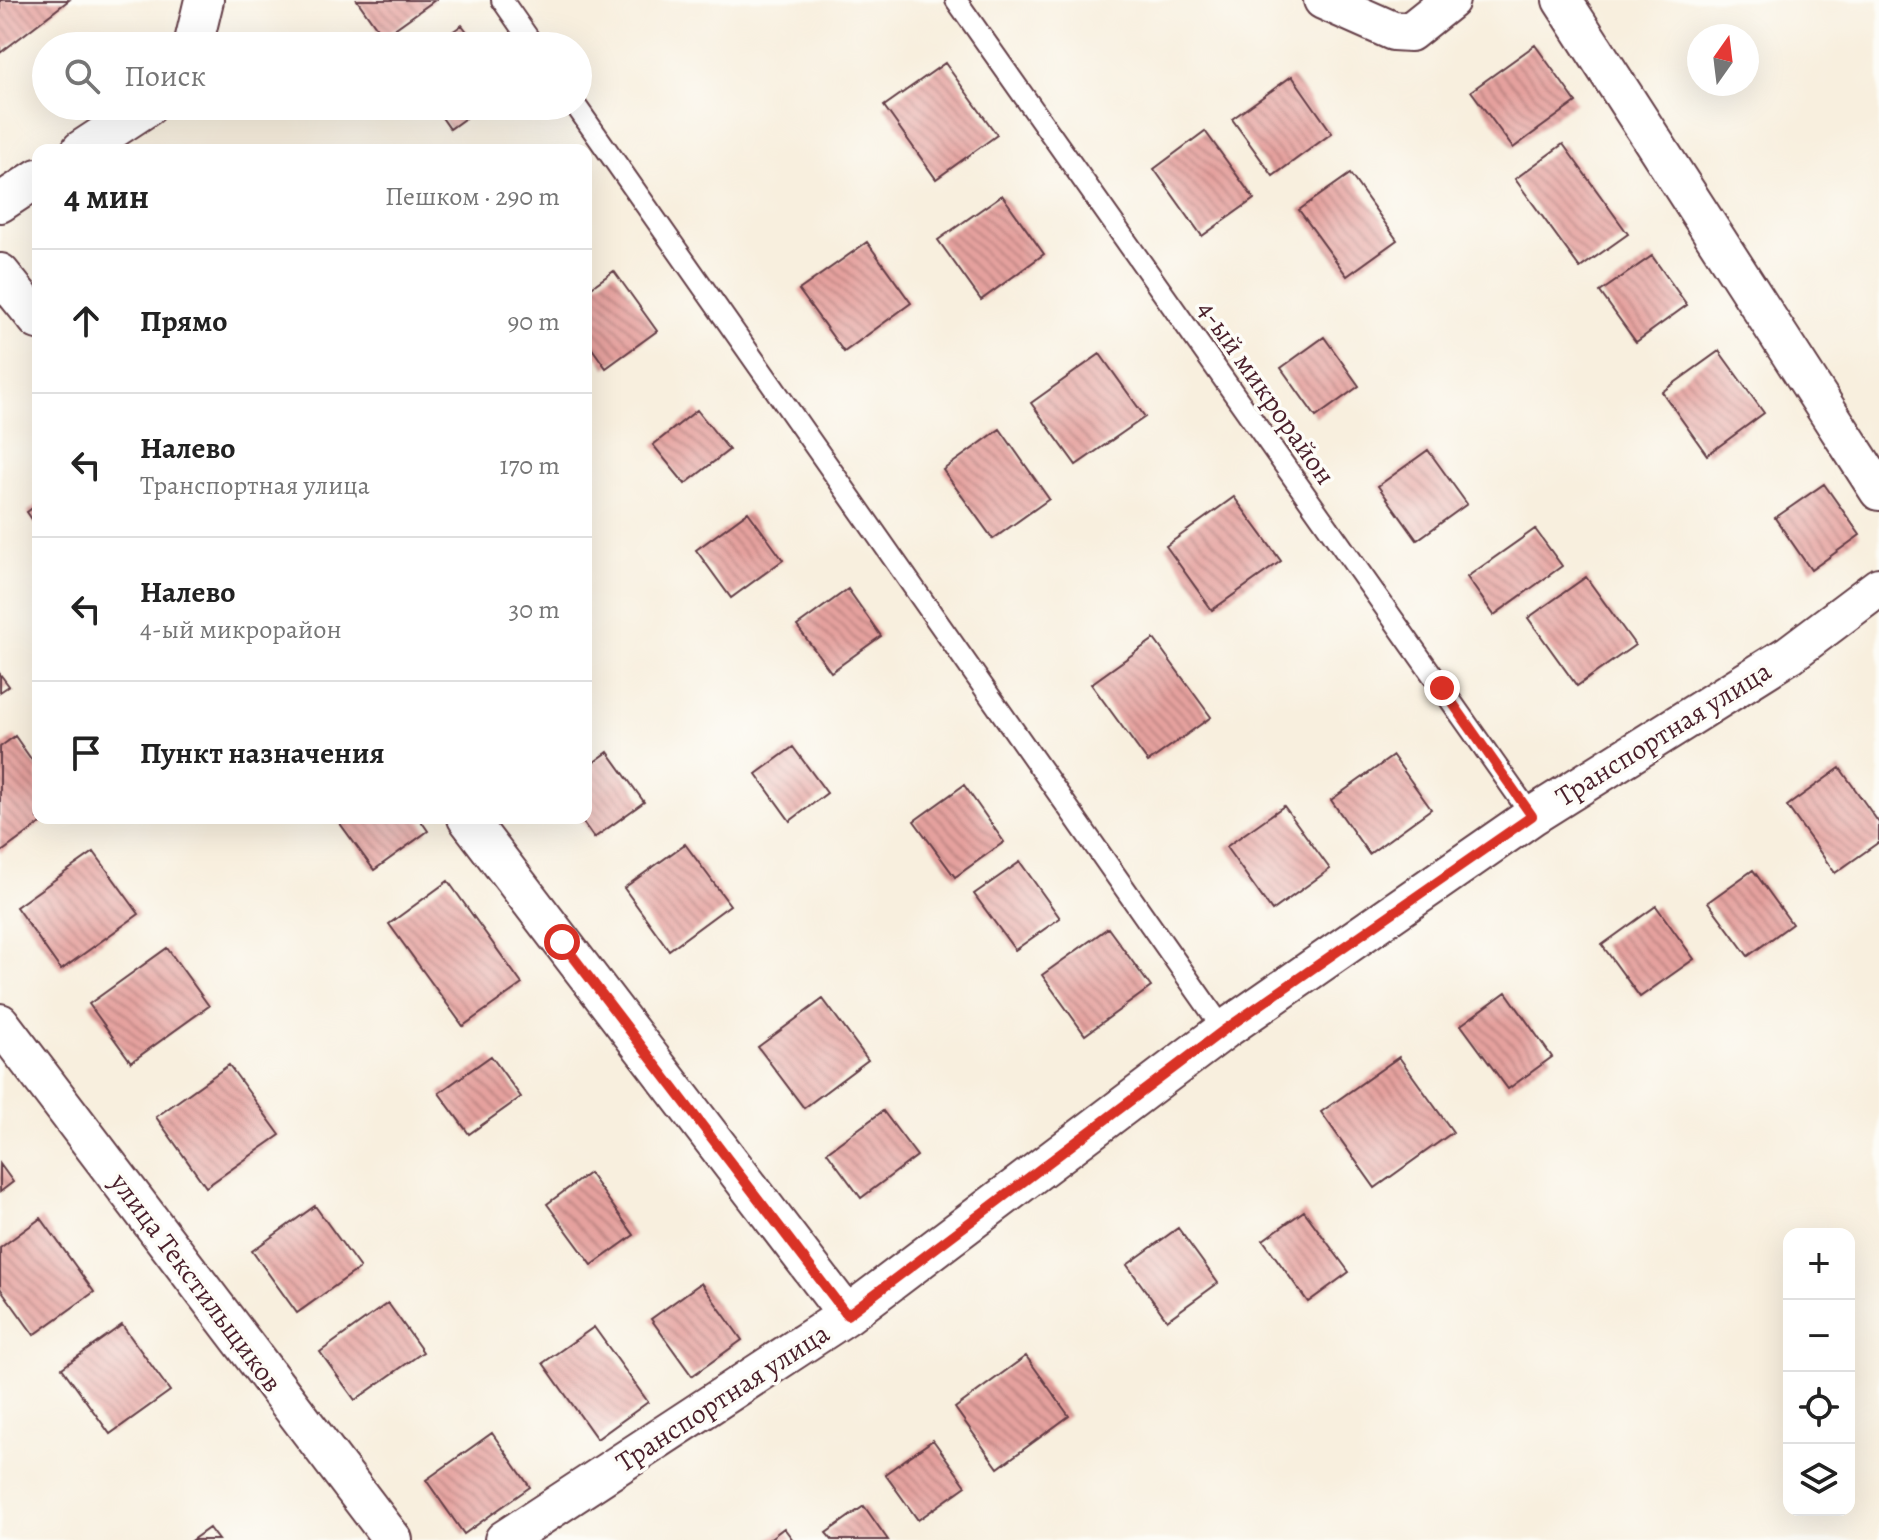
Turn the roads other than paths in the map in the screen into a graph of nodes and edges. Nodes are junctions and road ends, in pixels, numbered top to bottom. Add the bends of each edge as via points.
1 (204, 0) edge
2 (502, 0) edge
3 (956, 0) edge
4 (1323, 0) edge
5 (1450, 0) edge
6 (1562, 0) edge
7 (196, 32) edge
8 (524, 32) edge
9 (127, 120) edge
10 (586, 120) edge
11 (90, 144) edge
12 (32, 182) edge
13 (0, 203) edge
14 (0, 273) edge
15 (32, 313) edge
16 (1879, 491) edge
17 (1879, 587) edge
18 (1532, 816) junction
19 (472, 824) edge
20 (0, 1023) edge
21 (1224, 1030) junction
22 (847, 1315) junction
23 (393, 1540) edge
24 (504, 1540) edge

1 - 7 street
2 - 8 lane
3 - 18 lane, 4-ый микрорайон
4 - 5 street via 1393,31 1410,32
6 - 16 street
9 - 11 street
10 - 21 lane
12 - 13 street
14 - 15 street
17 - 18 street, Транспортная улица via 1790,654
18 - 21 street, Транспортная улица
19 - 22 street
20 - 23 street, улица Текстильщиков
21 - 22 street, Транспортная улица
22 - 24 street, Транспортная улица

